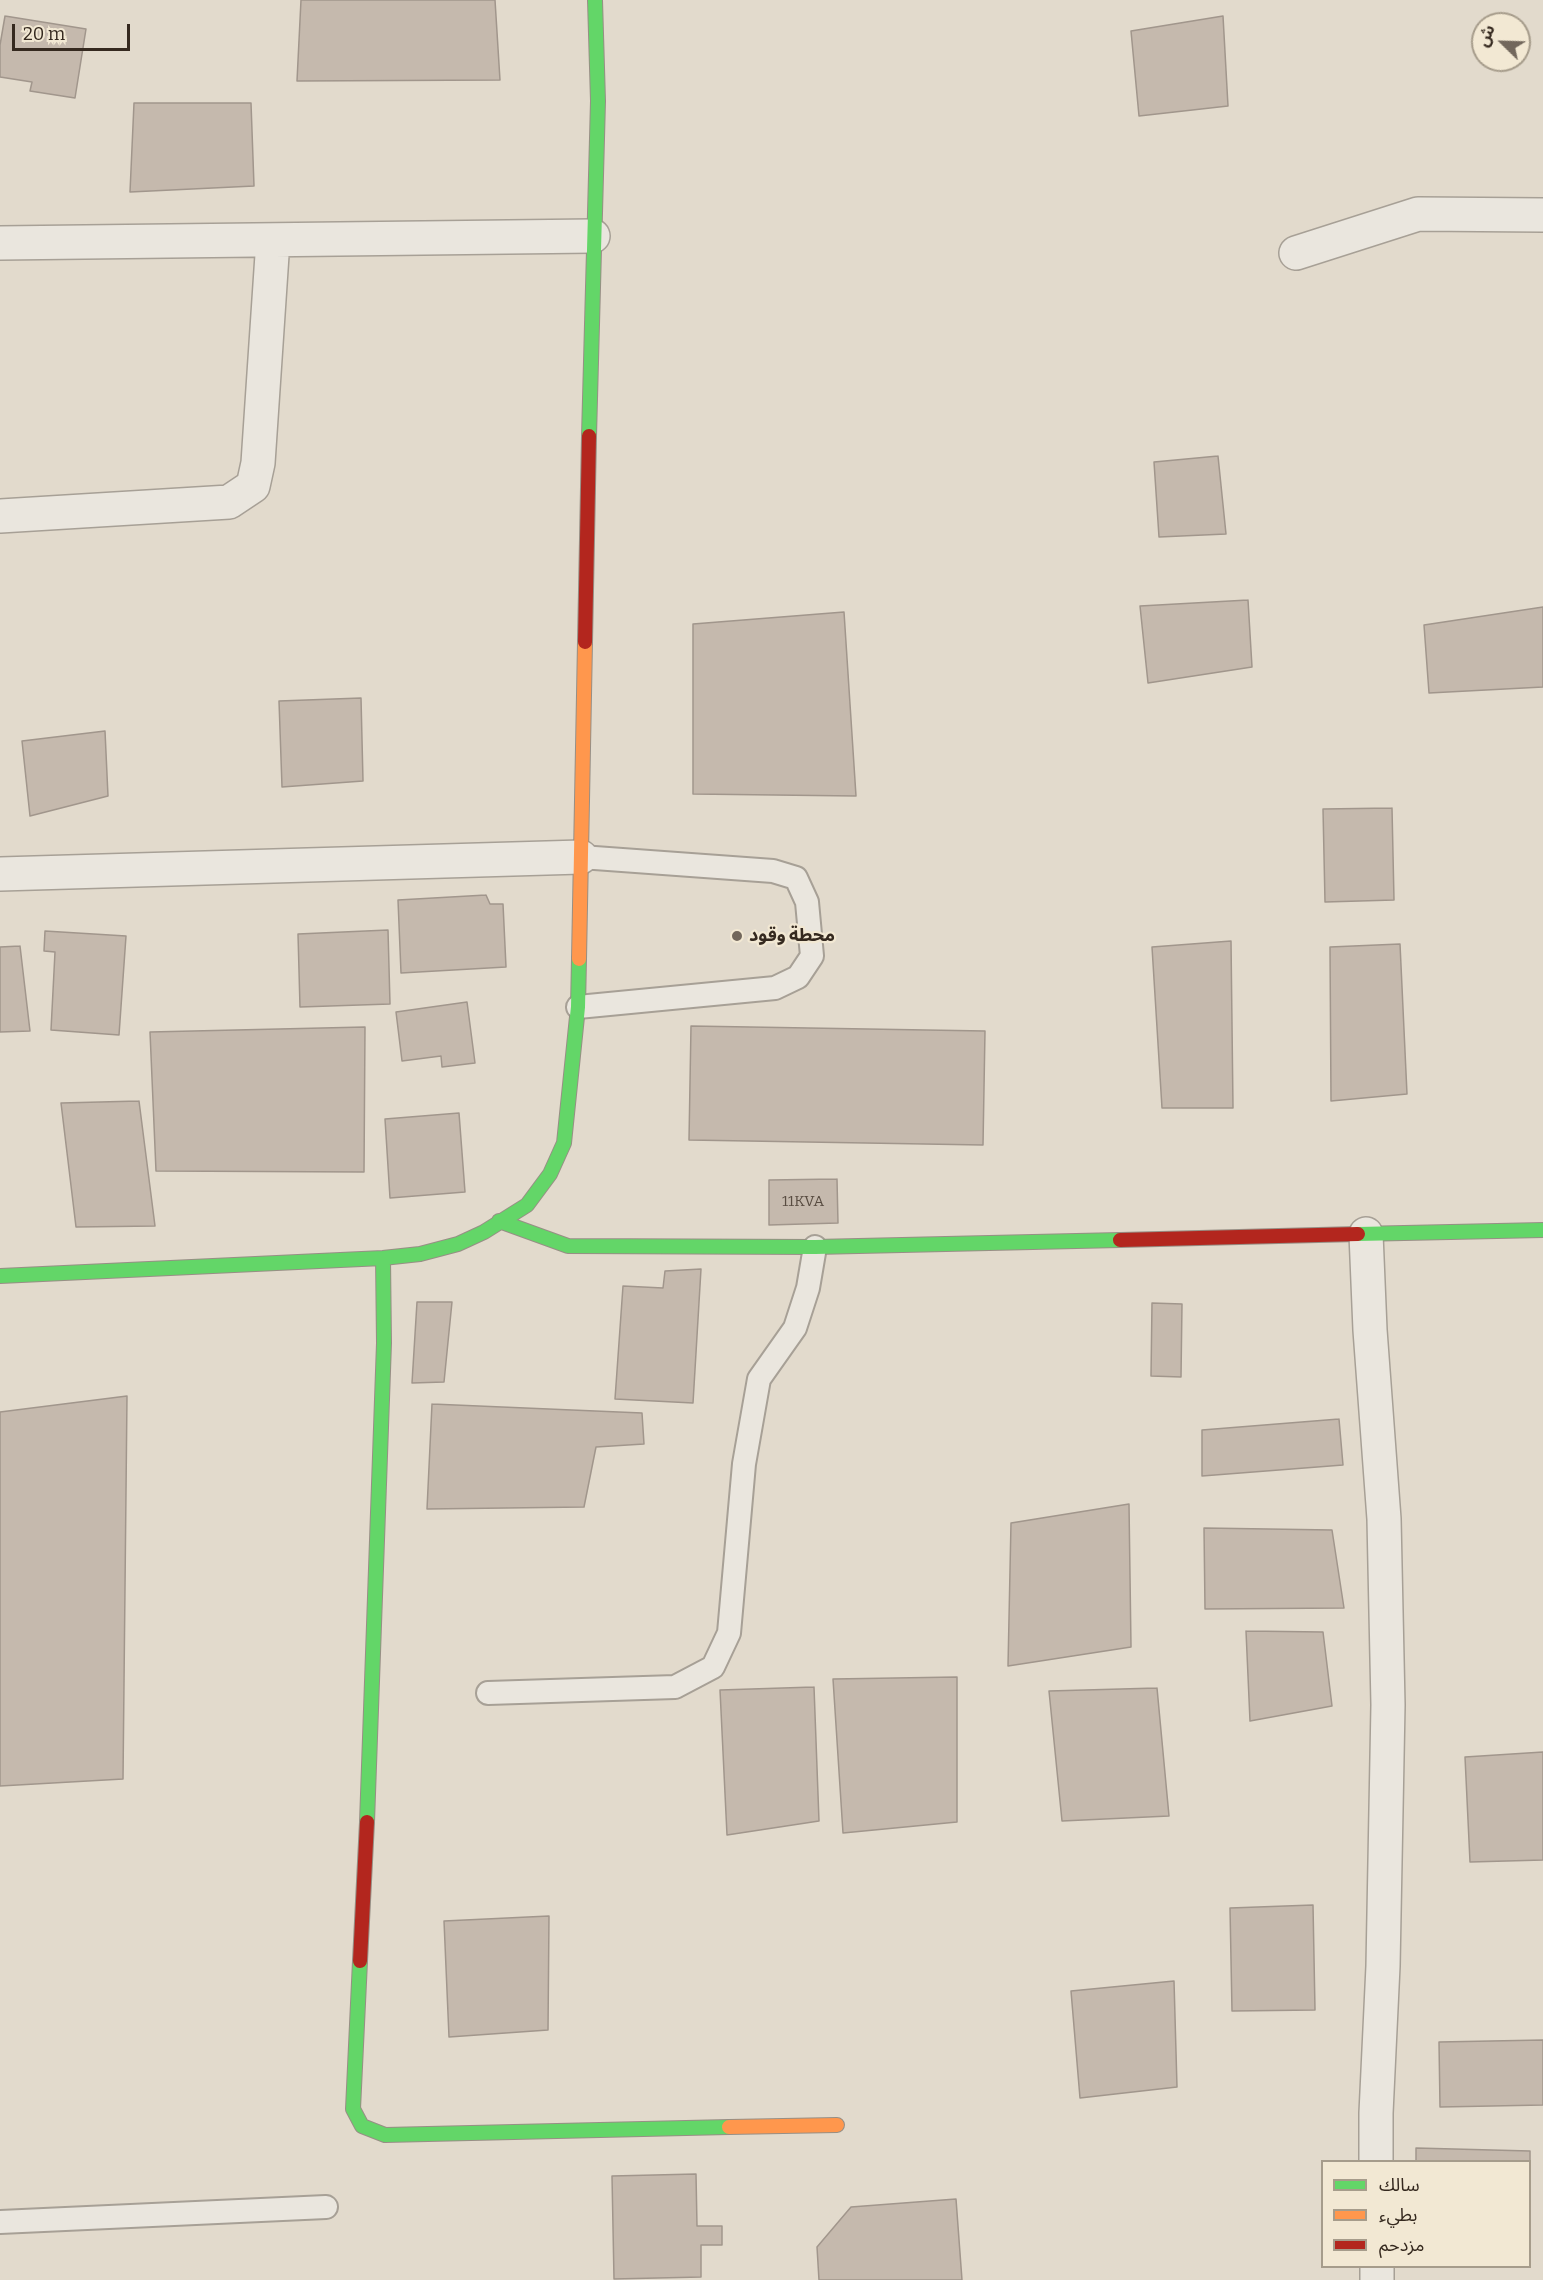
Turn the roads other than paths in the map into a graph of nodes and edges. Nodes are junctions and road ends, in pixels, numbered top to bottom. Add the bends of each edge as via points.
1 (595, 0) edge
2 (1543, 215) edge
3 (593, 236) junction
4 (273, 240) junction
5 (0, 243) edge
6 (1296, 253) dead end
7 (0, 516) edge
8 (581, 858) junction
9 (0, 874) edge
10 (578, 1007) junction
11 (499, 1221) junction
12 (1543, 1230) edge
13 (1366, 1234) junction
14 (815, 1247) junction
15 (383, 1258) junction
16 (0, 1275) edge
17 (488, 1693) dead end
18 (837, 2125) dead end
19 (1376, 2160) edge
20 (326, 2207) dead end
21 (0, 2222) edge

1 - 3 street via 598,101
2 - 6 street via 1418,214
3 - 4 street
3 - 8 street
4 - 5 street
4 - 7 street via 258,463 253,486 229,502
8 - 9 street
8 - 10 street
8 - 10 lane via 773,871 796,878 807,902 812,956 798,977 775,988
10 - 11 street via 564,1143 550,1174 527,1205
11 - 14 street via 568,1246
11 - 15 street via 458,1244
12 - 13 street
13 - 14 street
13 - 19 street via 1384,1519 1388,1705
14 - 17 lane via 808,1288 795,1328 759,1379 744,1464 729,1633 713,1667 675,1687
15 - 16 street
15 - 18 street via 384,1343 371,1730 353,2109 362,2126 385,2135
20 - 21 lane

